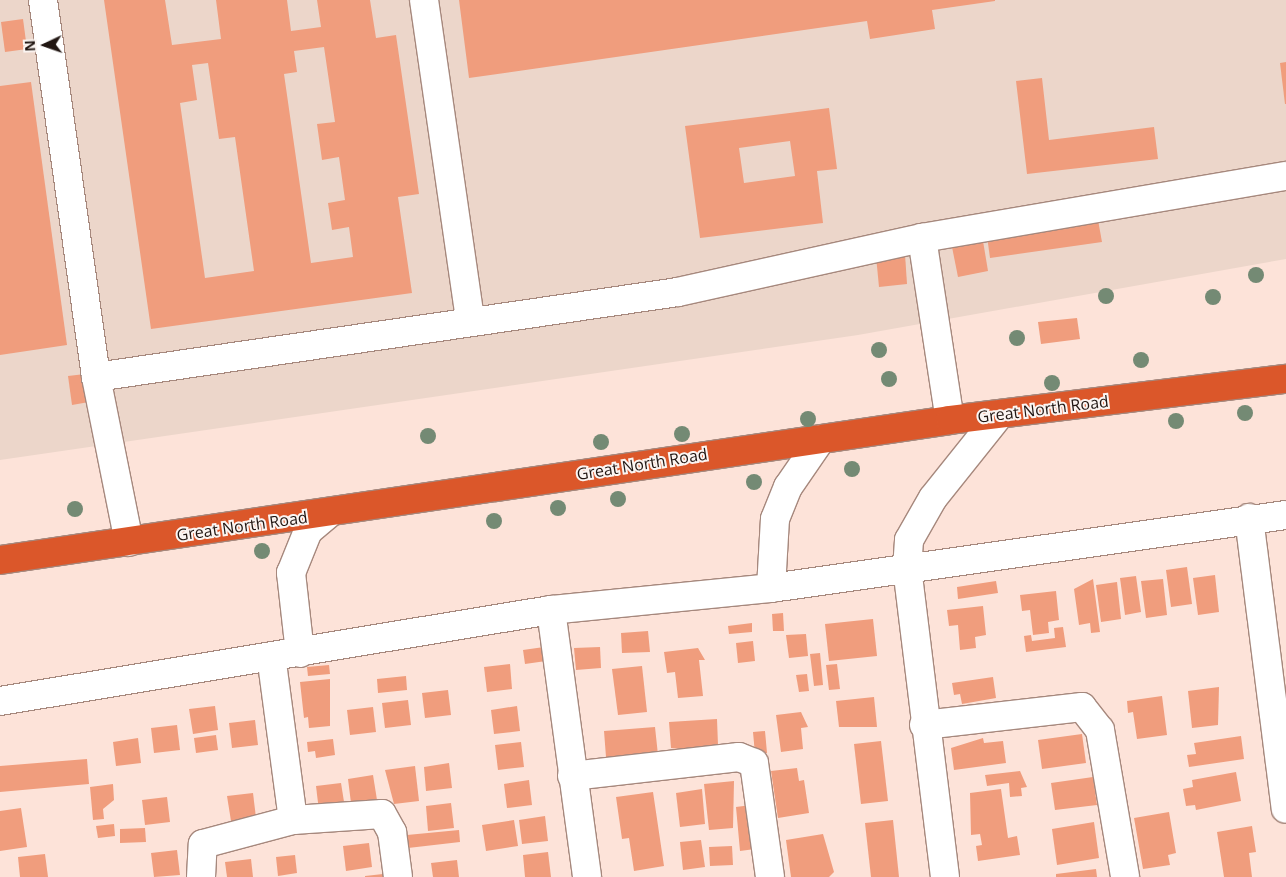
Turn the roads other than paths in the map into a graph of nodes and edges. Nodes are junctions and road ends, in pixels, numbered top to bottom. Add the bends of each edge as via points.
1 (43, 0) edge
2 (424, 0) edge
3 (1286, 176) edge
4 (922, 238) junction
5 (470, 321) junction
6 (96, 377) junction
7 (1286, 379) edge
8 (1000, 414) junction
9 (950, 420) junction
10 (821, 439) junction
11 (328, 514) junction
12 (1286, 515) edge
13 (1249, 518) junction
14 (129, 542) junction
15 (2, 562) edge
16 (907, 569) junction
17 (771, 588) junction
18 (551, 610) junction
19 (300, 653) junction
20 (271, 656) junction
21 (1277, 674) edge
22 (0, 701) edge
23 (924, 725) junction
24 (572, 776) junction
25 (1286, 809) edge
26 (293, 820) junction
27 (201, 877) edge
28 (398, 877) edge
29 (587, 877) edge
30 (770, 877) edge
31 (945, 877) edge
32 (1125, 877) edge

1 - 6 street
2 - 5 street
3 - 4 street
4 - 5 street via 678,292
4 - 9 street
5 - 6 street
6 - 14 street
7 - 8 highway, Great North Road
8 - 9 highway, Great North Road
8 - 16 street via 933,498 909,540
9 - 10 highway, Great North Road
10 - 11 highway, Great North Road
10 - 17 street via 788,487 775,519
11 - 14 highway, Great North Road
11 - 19 street via 308,531 291,572
12 - 13 street
13 - 16 street
13 - 21 street
14 - 15 highway, Great North Road
16 - 17 street
16 - 23 street
17 - 18 street
18 - 19 street
18 - 24 street
19 - 20 street
20 - 22 street
20 - 26 street
21 - 25 street
23 - 31 street
23 - 32 street via 1082,707 1100,730
24 - 29 street
24 - 30 street via 739,757 754,763
26 - 27 street via 203,844
26 - 28 street via 382,814 392,832

